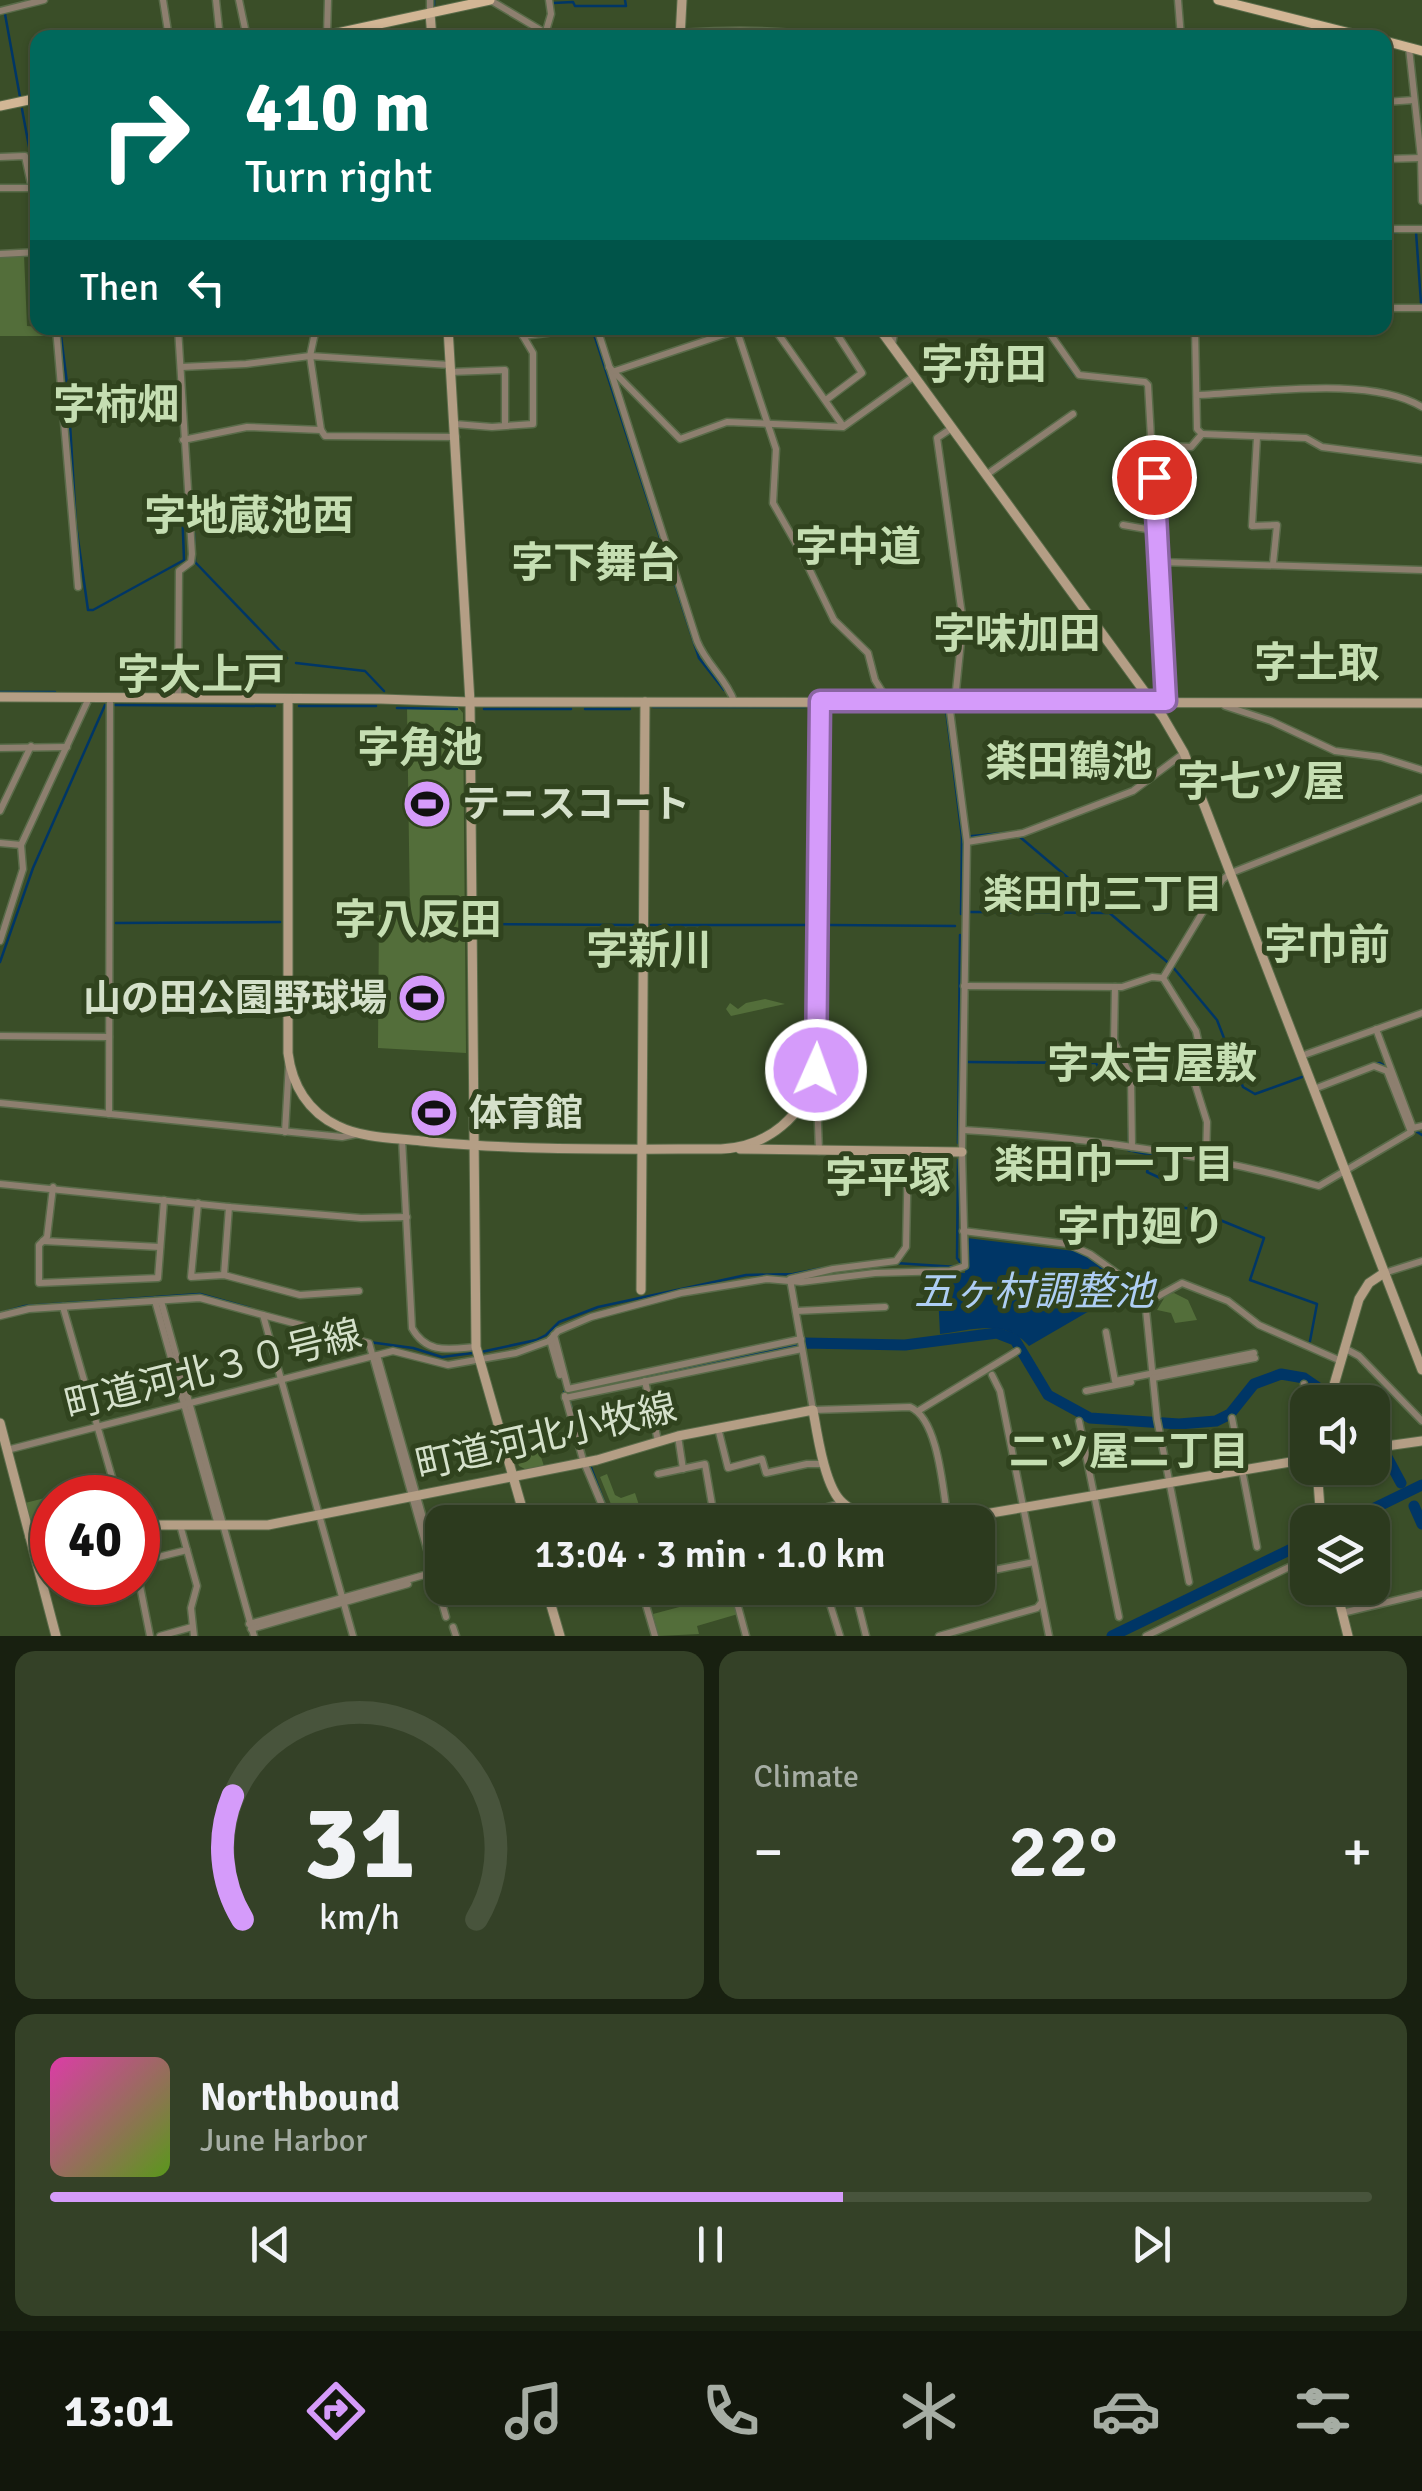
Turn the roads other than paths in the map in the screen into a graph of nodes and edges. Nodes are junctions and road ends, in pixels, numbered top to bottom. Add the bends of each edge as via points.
1 (44, 0) edge
2 (164, 0) edge
3 (216, 0) edge
4 (240, 0) edge
5 (328, 0) edge
6 (430, 0) edge
7 (490, 0) edge
8 (549, 0) edge
9 (682, 0) edge
10 (1178, 0) edge
11 (1218, 0) edge
12 (0, 11) edge
13 (430, 13) junction
14 (168, 30) edge
15 (219, 30) edge
16 (246, 30) edge
17 (327, 30) edge
18 (370, 30) edge
19 (431, 30) edge
20 (537, 30) edge
21 (546, 30) edge
22 (679, 30) edge
23 (1180, 30) edge
24 (1338, 30) edge
25 (1392, 46) edge
26 (1410, 48) junction
27 (1422, 51) edge
28 (30, 100) edge
29 (1414, 100) junction
30 (1392, 102) edge
31 (0, 106) edge
32 (0, 157) edge
33 (1421, 158) edge
34 (1392, 159) edge
35 (30, 179) edge
36 (0, 188) edge
37 (30, 188) edge
38 (1422, 200) edge
39 (1422, 229) edge
40 (1392, 230) edge
41 (30, 252) edge
42 (0, 254) edge
43 (1392, 308) edge
44 (1422, 308) edge
45 (57, 335) edge
46 (178, 335) edge
47 (314, 335) edge
48 (448, 335) edge
49 (524, 335) edge
50 (600, 335) edge
51 (718, 335) edge
52 (739, 335) edge
53 (779, 335) edge
54 (838, 335) edge
55 (884, 335) edge
56 (894, 335) edge
57 (1051, 335) edge
58 (1194, 335) edge
59 (892, 346) junction
60 (310, 356) junction
61 (180, 367) junction
62 (450, 369) junction
63 (612, 369) junction
64 (914, 376) junction
65 (1197, 395) junction
66 (826, 400) junction
67 (1422, 407) edge
68 (1073, 414) dead end
69 (455, 424) junction
70 (504, 426) junction
71 (770, 426) junction
72 (844, 427) junction
73 (952, 428) junction
74 (321, 430) junction
75 (1202, 434) junction
76 (1256, 436) junction
77 (456, 437) junction
78 (184, 440) junction
79 (1151, 444) junction
80 (1422, 460) edge
81 (986, 474) junction
82 (1123, 526) dead end
83 (1158, 531) junction
84 (1160, 562) junction
85 (1273, 564) junction
86 (1422, 570) edge
87 (78, 588) dead end
88 (0, 697) edge
89 (89, 698) junction
90 (178, 698) junction
91 (110, 699) junction
92 (288, 700) junction
93 (952, 700) junction
94 (734, 701) junction
95 (820, 701) junction
96 (888, 701) junction
97 (1151, 701) junction
98 (1166, 701) junction
99 (470, 702) junction
100 (645, 702) junction
101 (1214, 703) junction
102 (1422, 703) edge
103 (31, 746) junction
104 (67, 746) junction
105 (0, 748) edge
106 (1184, 754) junction
107 (1422, 770) edge
108 (1422, 798) edge
109 (0, 811) edge
110 (967, 842) junction
111 (0, 843) edge
112 (20, 845) junction
113 (1231, 873) junction
114 (0, 941) edge
115 (1164, 978) junction
116 (964, 986) junction
117 (1115, 987) junction
118 (1422, 1013) edge
119 (1376, 1029) junction
120 (0, 1036) edge
121 (109, 1037) junction
122 (1301, 1056) junction
123 (289, 1062) junction
124 (816, 1070) junction
125 (1313, 1089) junction
126 (0, 1103) edge
127 (109, 1114) junction
128 (1422, 1126) edge
129 (963, 1130) junction
130 (285, 1132) junction
131 (358, 1134) junction
132 (402, 1139) junction
133 (474, 1146) junction
134 (1132, 1147) junction
135 (735, 1148) junction
136 (641, 1149) junction
137 (818, 1150) junction
138 (908, 1151) junction
139 (962, 1152) junction
140 (1206, 1158) junction
141 (1344, 1171) junction
142 (0, 1184) edge
143 (53, 1187) junction
144 (164, 1200) junction
145 (198, 1204) junction
146 (230, 1207) junction
147 (407, 1217) junction
148 (963, 1231) junction
149 (44, 1241) junction
150 (160, 1248) junction
151 (1422, 1261) edge
152 (1384, 1273) junction
153 (224, 1276) junction
154 (790, 1279) junction
155 (640, 1290) dead end
156 (360, 1291) dead end
157 (1145, 1300) junction
158 (158, 1301) junction
159 (63, 1307) junction
160 (885, 1307) dead end
161 (796, 1311) junction
162 (0, 1316) edge
163 (263, 1316) junction
164 (552, 1338) junction
165 (802, 1344) junction
166 (1346, 1349) junction
167 (477, 1352) junction
168 (1016, 1352) dead end
169 (375, 1356) junction
170 (1255, 1356) dead end
171 (1341, 1366) junction
172 (1422, 1370) edge
173 (992, 1375) dead end
174 (1152, 1376) junction
175 (281, 1380) junction
176 (645, 1381) junction
177 (1335, 1385) edge
178 (1112, 1386) junction
179 (1086, 1391) dead end
180 (568, 1398) junction
181 (187, 1404) junction
182 (813, 1410) junction
183 (919, 1413) junction
184 (1232, 1418) dead end
185 (1079, 1421) dead end
186 (1422, 1421) edge
187 (0, 1423) edge
188 (97, 1427) junction
189 (718, 1428) junction
190 (678, 1436) junction
191 (658, 1441) junction
192 (1422, 1441) edge
193 (1390, 1445) edge
194 (4, 1451) edge
195 (1290, 1462) edge
196 (584, 1463) junction
197 (825, 1464) junction
198 (683, 1469) junction
199 (1242, 1470) junction
200 (658, 1474) dead end
201 (111, 1475) edge
202 (513, 1477) junction
203 (1169, 1483) junction
204 (1094, 1496) junction
205 (414, 1497) junction
206 (839, 1502) junction
207 (521, 1505) edge
208 (602, 1505) edge
209 (712, 1505) edge
210 (829, 1505) edge
211 (845, 1505) edge
212 (941, 1505) edge
213 (1024, 1508) junction
214 (995, 1513) edge
215 (320, 1516) junction
216 (180, 1524) junction
217 (160, 1525) edge
218 (220, 1525) junction
219 (425, 1532) edge
220 (30, 1538) edge
221 (1257, 1547) dead end
222 (187, 1550) junction
223 (160, 1557) edge
224 (1034, 1562) junction
225 (1290, 1567) edge
226 (995, 1569) edge
227 (425, 1577) edge
228 (1189, 1582) dead end
229 (1422, 1594) edge
230 (343, 1600) junction
231 (1390, 1601) edge
232 (1041, 1602) junction
233 (48, 1605) edge
234 (144, 1605) edge
235 (444, 1605) edge
236 (551, 1605) edge
237 (647, 1605) edge
238 (738, 1605) edge
239 (830, 1605) edge
240 (858, 1605) edge
241 (1340, 1605) edge
242 (1374, 1605) edge
243 (1342, 1612) junction
244 (446, 1616) dead end
245 (1119, 1616) dead end
246 (193, 1631) edge
247 (251, 1632) edge
248 (56, 1636) edge
249 (150, 1636) edge
250 (160, 1636) edge
251 (353, 1636) edge
252 (560, 1636) edge
253 (655, 1636) edge
254 (746, 1636) edge
255 (840, 1636) edge
256 (866, 1636) edge
257 (939, 1636) edge
258 (1049, 1636) edge
259 (1146, 1636) edge
260 (1348, 1636) edge

1 - 12 street
2 - 14 street
3 - 15 street
4 - 16 street
5 - 17 street
6 - 13 street
7 - 13 main road
7 - 20 street
8 - 21 street
9 - 22 street
10 - 23 street
11 - 24 main road
13 - 18 main road
13 - 19 street
25 - 26 main road
26 - 27 main road
26 - 29 street
28 - 31 main road
29 - 30 street
29 - 33 street
32 - 35 street via 25,156
33 - 34 street
33 - 38 street
36 - 37 street
39 - 40 street
41 - 42 street
43 - 44 street
45 - 87 street
46 - 61 street
47 - 60 street
48 - 62 street
49 - 70 street via 533,353 533,424
50 - 63 street
51 - 63 street
52 - 71 street
53 - 66 street
54 - 66 street via 862,373
55 - 59 street
56 - 59 street
57 - 79 street via 1079,375 1148,383
58 - 65 street
59 - 64 street
60 - 61 street
60 - 62 street
60 - 74 street
61 - 78 street
62 - 69 street
62 - 70 street via 505,370
63 - 71 street via 680,439 727,422
63 - 94 street via 697,642
64 - 72 street
64 - 73 street
65 - 67 street via 1344,389 1404,396
65 - 75 street
66 - 72 street
68 - 81 street
69 - 70 street
69 - 77 street
71 - 72 street
71 - 96 street via 777,465 773,503 840,630 868,653
73 - 81 street
73 - 93 street via 937,438 962,622
74 - 77 street via 345,438
74 - 78 street via 247,426
75 - 76 street
75 - 79 street via 1191,447
76 - 80 street via 1306,438 1322,447
76 - 85 street via 1252,526 1277,525
77 - 99 street
78 - 90 street via 192,554 178,571
79 - 83 street
81 - 97 street
82 - 83 street
83 - 84 street
84 - 85 street
84 - 98 street
85 - 86 street
88 - 89 street
89 - 91 street
89 - 104 street
90 - 91 street
90 - 92 street
91 - 121 street
92 - 99 street
92 - 123 street
93 - 96 street
93 - 97 street
93 - 110 street
94 - 95 street
94 - 100 street
95 - 96 street
95 - 124 street
97 - 98 street
97 - 106 street
98 - 101 street
99 - 100 street
99 - 133 street
100 - 136 street
101 - 102 street
101 - 107 street via 1260,716 1334,751
103 - 104 street
103 - 105 street
103 - 109 street
104 - 112 street
106 - 110 street via 1133,791 1022,833
106 - 113 street
108 - 113 street
110 - 116 street
111 - 112 street
112 - 114 street via 23,868
113 - 115 street
113 - 122 street
115 - 117 street
115 - 140 street via 1196,1031 1190,1068 1207,1122
116 - 117 street
116 - 129 street
117 - 134 street via 1114,1041 1131,1076
118 - 119 street
119 - 122 street
119 - 128 street via 1413,1128
120 - 121 street
121 - 127 street
122 - 125 street
123 - 130 street
123 - 131 street via 313,1109
124 - 135 street via 806,1099 787,1122
124 - 137 street
125 - 141 street
125 - 141 street via 1382,1067 1412,1132
126 - 127 street
127 - 130 street
129 - 134 street
129 - 139 street
130 - 131 street
131 - 132 street
132 - 133 street
132 - 147 street
133 - 136 street
133 - 167 street
134 - 140 street
135 - 136 street
135 - 137 street
136 - 155 street
137 - 138 street
138 - 139 street
138 - 154 street via 902,1257
139 - 148 street
140 - 141 street via 1319,1186
141 - 152 street
142 - 143 street
143 - 144 street
143 - 149 street
144 - 145 street
144 - 150 street
145 - 146 street
145 - 153 street via 192,1277
146 - 147 street
146 - 153 street
147 - 167 street via 412,1328 437,1350
148 - 154 street, 町道河北３０号線 via 965,1266 956,1269
148 - 157 street via 1068,1244 1125,1279 1148,1285
149 - 150 street
149 - 150 street via 39,1283 158,1278
151 - 152 street
152 - 166 street via 1361,1294
152 - 172 street
153 - 156 street via 300,1295
154 - 161 street
154 - 164 street, 町道河北３０号線 via 662,1297 591,1317
157 - 171 street via 1182,1283 1228,1301 1259,1325
157 - 174 street
158 - 159 street
158 - 163 street via 200,1298
158 - 181 street
159 - 162 street
159 - 188 street
160 - 161 street
161 - 165 street
163 - 169 street via 369,1343
163 - 175 street
164 - 165 street via 568,1390
164 - 167 street, 町道河北３０号線 via 516,1352
164 - 180 street
165 - 176 street
165 - 182 street
166 - 171 street
166 - 186 street
167 - 169 street, 町道河北３０号線 via 448,1365 398,1352
167 - 202 street
168 - 183 street
169 - 175 street, 町道河北３０号線
169 - 205 street
170 - 174 street
171 - 177 street
173 - 213 street
174 - 178 street
174 - 178 street via 1115,1381 1104,1331
174 - 203 street
175 - 181 street, 町道河北３０号線
175 - 215 street
176 - 180 street
176 - 191 street
178 - 179 street
180 - 196 street
181 - 188 street, 町道河北３０号線
181 - 218 street
182 - 183 street via 910,1407
182 - 189 street, 町道河北小牧線
182 - 197 street
183 - 212 street via 931,1431
184 - 199 street
185 - 204 street
187 - 194 street
188 - 194 street, 町道河北３０号線
188 - 201 street
189 - 190 street, 町道河北小牧線
189 - 197 street via 728,1468 762,1459 766,1473
190 - 191 street, 町道河北小牧線
190 - 198 street
191 - 196 street, 町道河北小牧線
192 - 193 street
194 - 220 street
195 - 199 street
196 - 202 street, 町道河北小牧線
196 - 208 street
197 - 206 street
198 - 200 street
198 - 209 street via 705,1464
199 - 203 street
199 - 221 street
202 - 205 street, 町道河北小牧線
202 - 207 street
203 - 204 street
203 - 228 street
204 - 213 street
204 - 245 street
205 - 215 street, 町道河北小牧線
205 - 219 street
206 - 210 street
206 - 211 street
213 - 214 street
213 - 224 street
215 - 218 street, 町道河北小牧線
215 - 230 street
216 - 217 street, 町道河北小牧線
216 - 218 street, 町道河北小牧線
216 - 222 street
218 - 247 street
222 - 223 street
222 - 246 street via 197,1586
224 - 226 street
224 - 232 street
225 - 259 street
227 - 230 street
229 - 231 street
230 - 247 street
230 - 251 street
232 - 257 street
232 - 258 street
233 - 248 street
234 - 249 street
235 - 244 street
236 - 252 street
237 - 253 street
238 - 254 street
239 - 255 street
240 - 256 street
241 - 243 street
242 - 243 street
243 - 260 street
246 - 250 street

